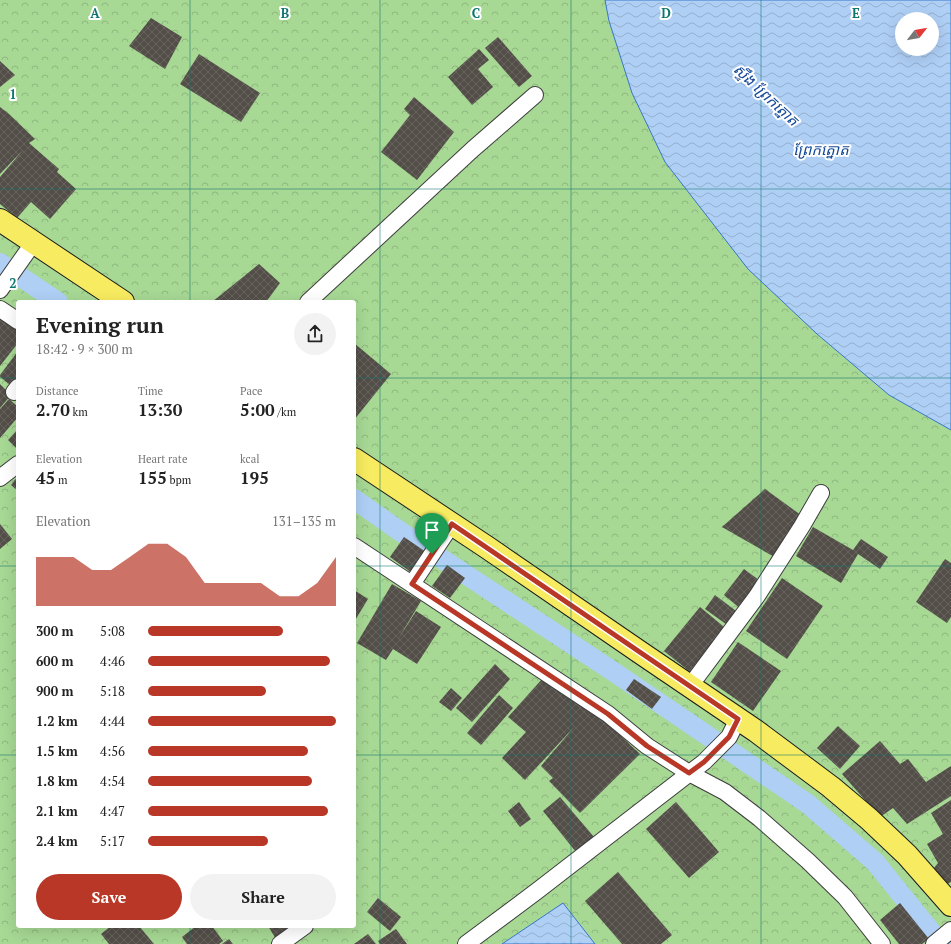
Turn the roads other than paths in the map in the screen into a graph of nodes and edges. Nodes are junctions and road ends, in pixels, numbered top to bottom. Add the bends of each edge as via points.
1 (535, 95) dead end
2 (0, 220) edge
3 (34, 242) junction
4 (0, 290) edge
5 (120, 300) edge
6 (310, 300) edge
7 (0, 309) edge
8 (16, 320) edge
9 (356, 460) edge
10 (16, 466) edge
11 (0, 478) edge
12 (821, 493) dead end
13 (452, 524) junction
14 (356, 547) edge
15 (412, 584) junction
16 (690, 686) junction
17 (734, 728) junction
18 (689, 773) junction
19 (951, 905) edge
20 (302, 928) edge
21 (951, 930) edge
22 (280, 944) edge
23 (466, 944) edge
24 (882, 944) edge
25 (934, 944) edge

1 - 6 street
2 - 3 main road
3 - 4 street
3 - 5 main road
7 - 8 street
9 - 13 main road
10 - 11 street
12 - 16 street via 757,596
13 - 15 street
13 - 16 main road
14 - 15 street
15 - 18 street via 608,714 647,746
16 - 17 main road
17 - 18 street via 704,762
17 - 19 main road via 756,731 831,787 870,819 907,855
18 - 23 street
18 - 24 street via 725,792 760,818 845,897
20 - 22 street
21 - 25 street

